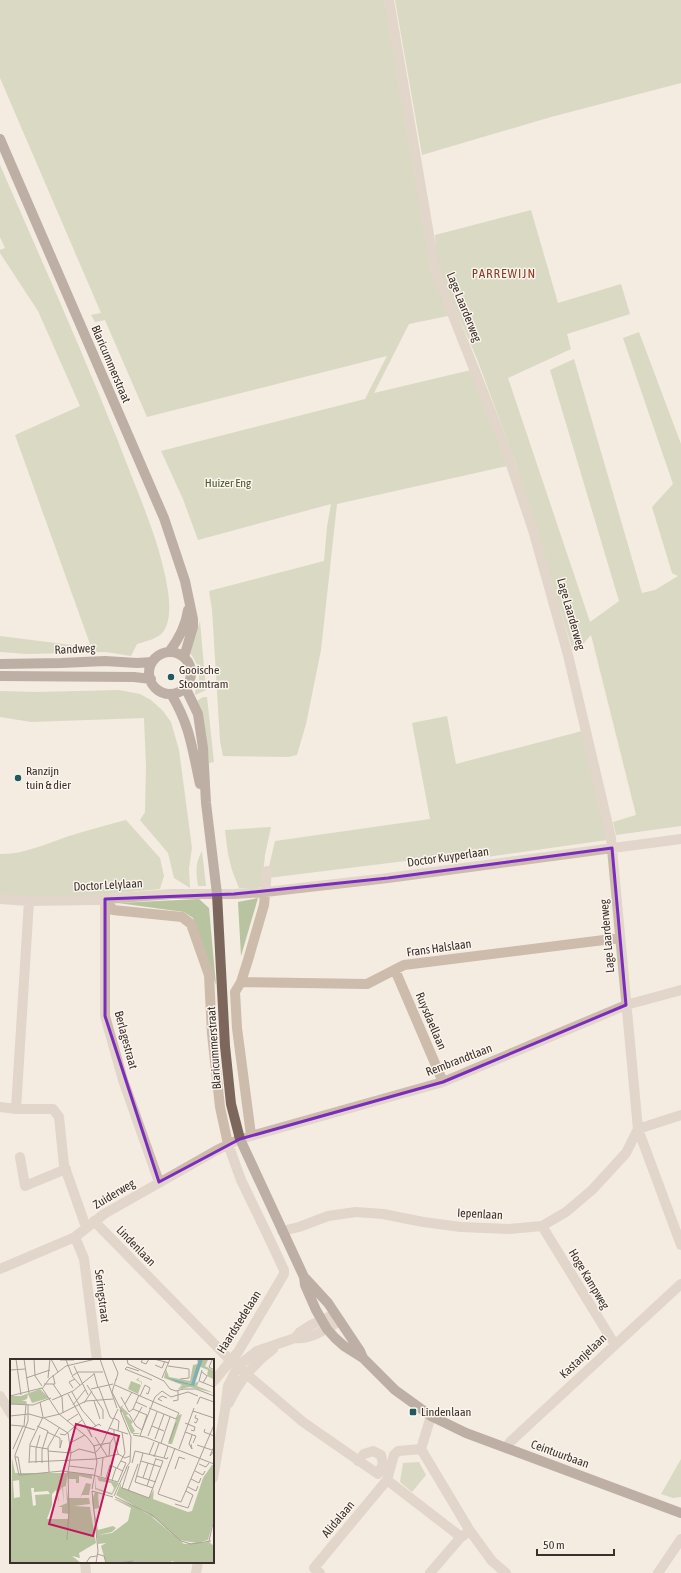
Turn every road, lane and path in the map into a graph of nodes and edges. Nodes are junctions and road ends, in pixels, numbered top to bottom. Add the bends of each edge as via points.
1 (389, 0) edge
2 (0, 139) edge
3 (189, 602) junction
4 (169, 652) junction
5 (184, 656) junction
6 (152, 662) junction
7 (0, 664) edge
8 (0, 676) edge
9 (150, 679) junction
10 (186, 687) junction
11 (170, 694) junction
12 (206, 803) junction
13 (681, 839) edge
14 (612, 848) junction
15 (267, 871) dead end
16 (265, 892) junction
17 (217, 894) junction
18 (0, 899) edge
19 (106, 899) junction
20 (29, 901) junction
21 (620, 938) junction
22 (395, 970) junction
23 (241, 982) junction
24 (681, 990) edge
25 (626, 1005) junction
26 (443, 1082) junction
27 (0, 1107) edge
28 (16, 1109) junction
29 (681, 1115) edge
30 (638, 1129) junction
31 (251, 1135) junction
32 (240, 1139) junction
33 (228, 1144) junction
34 (20, 1157) dead end
35 (66, 1169) junction
36 (159, 1182) junction
37 (90, 1224) junction
38 (542, 1226) junction
39 (282, 1231) junction
40 (75, 1237) junction
41 (681, 1246) edge
42 (0, 1268) edge
43 (284, 1274) joint
44 (304, 1276) junction
45 (681, 1284) edge
46 (337, 1318) junction
47 (324, 1325) junction
48 (279, 1344) junction
49 (615, 1345) junction
50 (363, 1358) junction
51 (97, 1359) edge
52 (234, 1363) junction
53 (246, 1373) junction
54 (214, 1381) edge
55 (0, 1396) edge
56 (226, 1410) junction
57 (10, 1412) edge
58 (431, 1416) junction
59 (506, 1448) junction
60 (421, 1449) junction
61 (358, 1461) dead end
62 (214, 1473) edge
63 (387, 1480) junction
64 (681, 1513) edge
65 (470, 1531) junction
66 (461, 1537) junction
67 (681, 1539) edge
68 (85, 1563) edge
69 (198, 1563) edge
70 (86, 1573) edge
71 (196, 1573) edge
72 (320, 1573) edge
73 (430, 1573) edge
74 (506, 1573) edge
75 (658, 1573) edge

1 - 14 street, Lage Laarderweg via 435,270 485,395 533,530 568,654
2 - 3 main road, Blaricummerstraat via 164,518 185,581
3 - 4 main road, Blaricummerstraat via 187,619 179,639
3 - 5 main road, Blaricummerstraat via 193,627
4 - 5 main road via 177,652
4 - 6 main road
5 - 10 main road via 191,668
6 - 7 main road, Randweg
6 - 9 main road
8 - 9 main road
9 - 11 main road via 158,690
10 - 11 main road
10 - 12 main road, Blaricummerstraat via 198,714
11 - 12 main road, Blaricummerstraat via 180,708 190,732
12 - 17 main road, Blaricummerstraat
13 - 14 street, Doctor Kuyperlaan
14 - 16 street, Doctor Kuyperlaan
14 - 21 street, Lage Laarderweg
15 - 16 street, Blaricummerstraat
16 - 17 street, Doctor Kuyperlaan
16 - 23 street, Blaricummerstraat via 264,905
17 - 19 street, Doctor Lelylaan via 172,894
17 - 32 main road, Blaricummerstraat via 231,1104
18 - 20 street, Doctor Lelylaan
19 - 20 street, Doctor Lelylaan
19 - 33 street, Blaricummerstraat via 113,910 182,917 191,924 209,975 220,1107
19 - 36 street, Berlagestraat via 105,1016 123,1080
20 - 28 street
21 - 22 street, Frans Halslaan via 404,965
21 - 25 street, Lage Laarderweg
22 - 23 street, Frans Halslaan via 367,984
22 - 26 street, Ruysdaellaan
23 - 31 street, Blaricummerstraat via 235,992 237,1028
24 - 25 street, Rembrandtlaan
25 - 26 street, Rembrandtlaan
25 - 30 street, Lage Laarderweg
26 - 31 street, Rembrandtlaan
27 - 28 street
28 - 35 street via 53,1109 59,1117
29 - 30 street
30 - 38 street, Iepenlaan via 626,1153 592,1190 566,1212
30 - 41 street, Lage Laarderweg
31 - 32 street, Rembrandtlaan
32 - 33 street, Zuiderweg
32 - 39 main road, Blaricummerstraat
33 - 36 street, Zuiderweg
33 - 43 street, Blaricummerstraat via 241,1180
34 - 35 street via 25,1186
35 - 37 street
36 - 37 street, Zuiderweg
37 - 40 street, Zuiderweg
37 - 52 street, Lindenlaan
38 - 39 street, Iepenlaan via 509,1229 461,1227 356,1212 328,1216
38 - 49 street, Hoge Kampweg
39 - 44 main road, Blaricummerstraat
40 - 42 street, Zuiderweg
40 - 51 street, Seringstraat via 84,1259
43 - 52 street, Haardstedelaan
44 - 46 main road, Blaricummerstraat via 328,1303
44 - 47 main road, Blaricummerstraat
45 - 49 street, Kastanjelaan
46 - 47 street, Haardstedelaan
46 - 50 main road, Blaricummerstraat
47 - 48 street, Haardstedelaan via 302,1339 294,1338
47 - 50 main road, Blaricummerstraat via 344,1346
48 - 52 street, Haardstedelaan
48 - 53 street, Haardstedelaan
49 - 59 street, Kastanjelaan
50 - 58 main road, Blaricummerstraat via 396,1390
52 - 53 street, Lindenlaan
52 - 54 street, Haardstedelaan
52 - 56 street, Haardstedelaan via 228,1386
53 - 56 street, Haardstedelaan via 236,1387
53 - 61 street, Lindenlaan via 303,1422
55 - 57 street
56 - 62 street, Haardstedelaan
58 - 59 main road, Ceintuurbaan
58 - 60 street
59 - 64 main road, Ceintuurbaan
60 - 63 street via 398,1450 394,1455
60 - 65 street
63 - 66 street
63 - 72 street, Alidalaan via 314,1568
65 - 66 street
65 - 74 street via 492,1561
66 - 73 street
67 - 75 street
68 - 70 street
69 - 71 street

